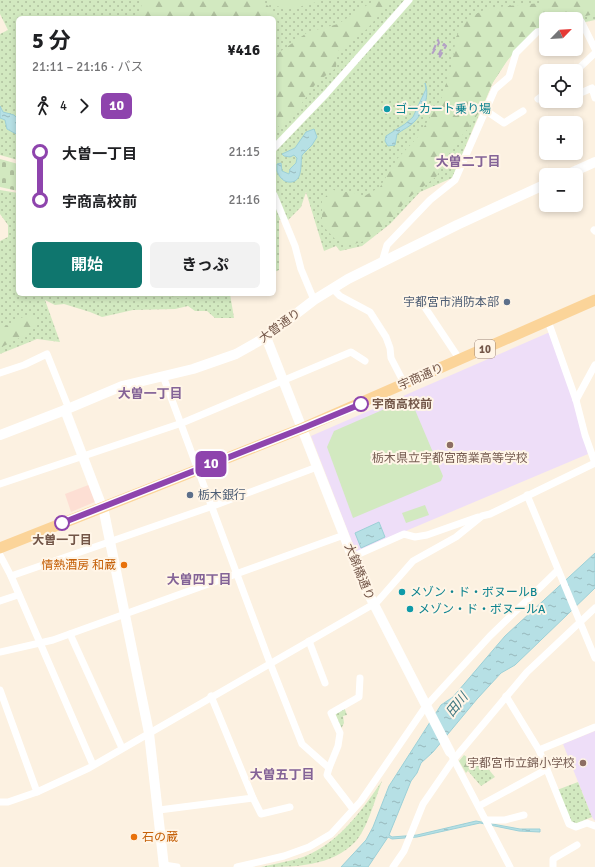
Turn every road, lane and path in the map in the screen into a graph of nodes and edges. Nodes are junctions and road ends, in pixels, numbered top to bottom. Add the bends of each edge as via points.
1 (409, 0) edge
2 (583, 25) edge
3 (539, 32) edge
4 (595, 49) edge
5 (595, 52) edge
6 (583, 64) edge
7 (583, 92) edge
8 (595, 98) edge
9 (486, 110) junction
10 (523, 112) dead end
11 (276, 146) edge
12 (595, 162) edge
13 (582, 168) edge
14 (539, 187) edge
15 (276, 200) edge
16 (382, 262) junction
17 (332, 288) junction
18 (314, 300) junction
19 (595, 300) edge
20 (424, 306) dead end
21 (548, 321) junction
22 (266, 337) junction
23 (365, 360) dead end
24 (460, 360) junction
25 (595, 365) edge
26 (0, 373) edge
27 (163, 376) junction
28 (284, 381) junction
29 (405, 385) junction
30 (576, 400) junction
31 (67, 410) junction
32 (182, 423) junction
33 (303, 428) junction
34 (0, 435) edge
35 (84, 457) junction
36 (595, 463) edge
37 (318, 467) junction
38 (199, 469) junction
39 (0, 484) edge
40 (527, 495) junction
41 (213, 506) junction
42 (103, 507) junction
43 (482, 516) junction
44 (344, 535) junction
45 (110, 542) junction
46 (0, 548) edge
47 (0, 555) edge
48 (352, 557) junction
49 (237, 573) junction
50 (559, 573) junction
51 (11, 576) junction
52 (18, 595) junction
53 (0, 602) edge
54 (372, 605) junction
55 (595, 608) edge
56 (125, 613) junction
57 (579, 621) junction
58 (70, 634) junction
59 (309, 641) junction
60 (40, 645) junction
61 (0, 652) edge
62 (595, 658) edge
63 (270, 663) junction
64 (360, 678) dead end
65 (325, 683) dead end
66 (0, 690) edge
67 (211, 696) junction
68 (506, 696) junction
69 (2, 702) edge
70 (427, 708) junction
71 (595, 727) edge
72 (149, 733) junction
73 (122, 748) junction
74 (539, 750) junction
75 (452, 756) junction
76 (93, 765) junction
77 (329, 768) junction
78 (547, 769) junction
79 (37, 792) junction
80 (253, 798) junction
81 (0, 802) edge
82 (290, 806) dead end
83 (479, 806) junction
84 (353, 809) junction
85 (159, 810) junction
86 (524, 815) dead end
87 (486, 820) junction
88 (595, 826) edge
89 (576, 845) dead end
90 (164, 866) edge
91 (177, 867) edge
92 (237, 867) edge
93 (393, 867) edge
94 (510, 867) edge
95 (553, 867) edge

1 - 11 street
2 - 4 street
3 - 9 street via 516,53 509,77 494,89
5 - 6 street
7 - 8 street via 592,88
9 - 10 street via 504,123
9 - 16 street via 455,180 430,200 387,245
12 - 13 street
14 - 16 street, 大曽通り
15 - 18 street via 296,246 301,269
16 - 17 street, 大曽通り
17 - 18 street, 大曽通り
17 - 29 street via 340,296 370,312 386,337 391,358
18 - 22 street, 大曽通り
19 - 21 main road, 宇商通り / 10
20 - 24 street
21 - 24 main road, 宇商通り / 10
21 - 30 street
22 - 27 street, 大曽通り via 218,362
22 - 28 street, 大錦橋通り
23 - 28 street via 350,352
24 - 29 main road, 宇商通り / 10
25 - 30 street
26 - 31 street via 47,354
27 - 31 street, 大曽通り via 122,386
27 - 32 street
28 - 32 street
28 - 33 street, 大錦橋通り
29 - 33 main road, 宇商通り / 10
30 - 36 street
31 - 34 street, 大曽通り
31 - 35 street
32 - 35 street
32 - 38 street
33 - 37 street, 大錦橋通り
33 - 38 main road, 宇商通り / 10
35 - 39 street
35 - 42 street
36 - 40 street
37 - 41 street
37 - 44 street, 大錦橋通り
38 - 41 street
38 - 42 main road, 宇商通り / 10
40 - 43 street
40 - 50 street
41 - 45 street
41 - 49 street
42 - 45 street
42 - 46 main road, 宇商通り / 10
43 - 48 street via 427,535 414,537 404,534
43 - 54 street via 456,537 413,561
44 - 48 street, 大錦橋通り
44 - 49 street
45 - 51 street
45 - 56 street
47 - 51 street
48 - 54 street, 大錦橋通り
49 - 56 street
49 - 63 street
50 - 57 street
50 - 70 street via 490,636
51 - 52 street
52 - 53 street
52 - 60 street
54 - 59 street
54 - 70 street, 大錦橋通り
55 - 57 street
56 - 58 street
56 - 72 street
57 - 62 street
57 - 68 street via 526,672
58 - 60 street
58 - 73 street
59 - 63 street
59 - 65 street
60 - 61 street
60 - 76 street
63 - 67 street
63 - 77 street via 302,744
64 - 77 street via 359,697 331,714 340,733
66 - 69 street
67 - 72 street
67 - 80 street
68 - 74 street
68 - 75 street
69 - 79 street
70 - 75 street, 大錦橋通り
70 - 84 street
71 - 74 street
72 - 73 street
72 - 85 street
73 - 76 street
74 - 78 street
75 - 83 street
75 - 93 street via 423,804 404,851
76 - 79 street
77 - 84 street via 327,775
78 - 83 street
78 - 88 street via 569,824 576,827 587,823
79 - 81 street via 8,802
80 - 82 street via 261,814
80 - 85 street
83 - 87 street
84 - 92 street via 331,834 309,847
85 - 90 street
86 - 87 street via 505,820
87 - 94 street
89 - 95 street via 553,859
90 - 91 street

